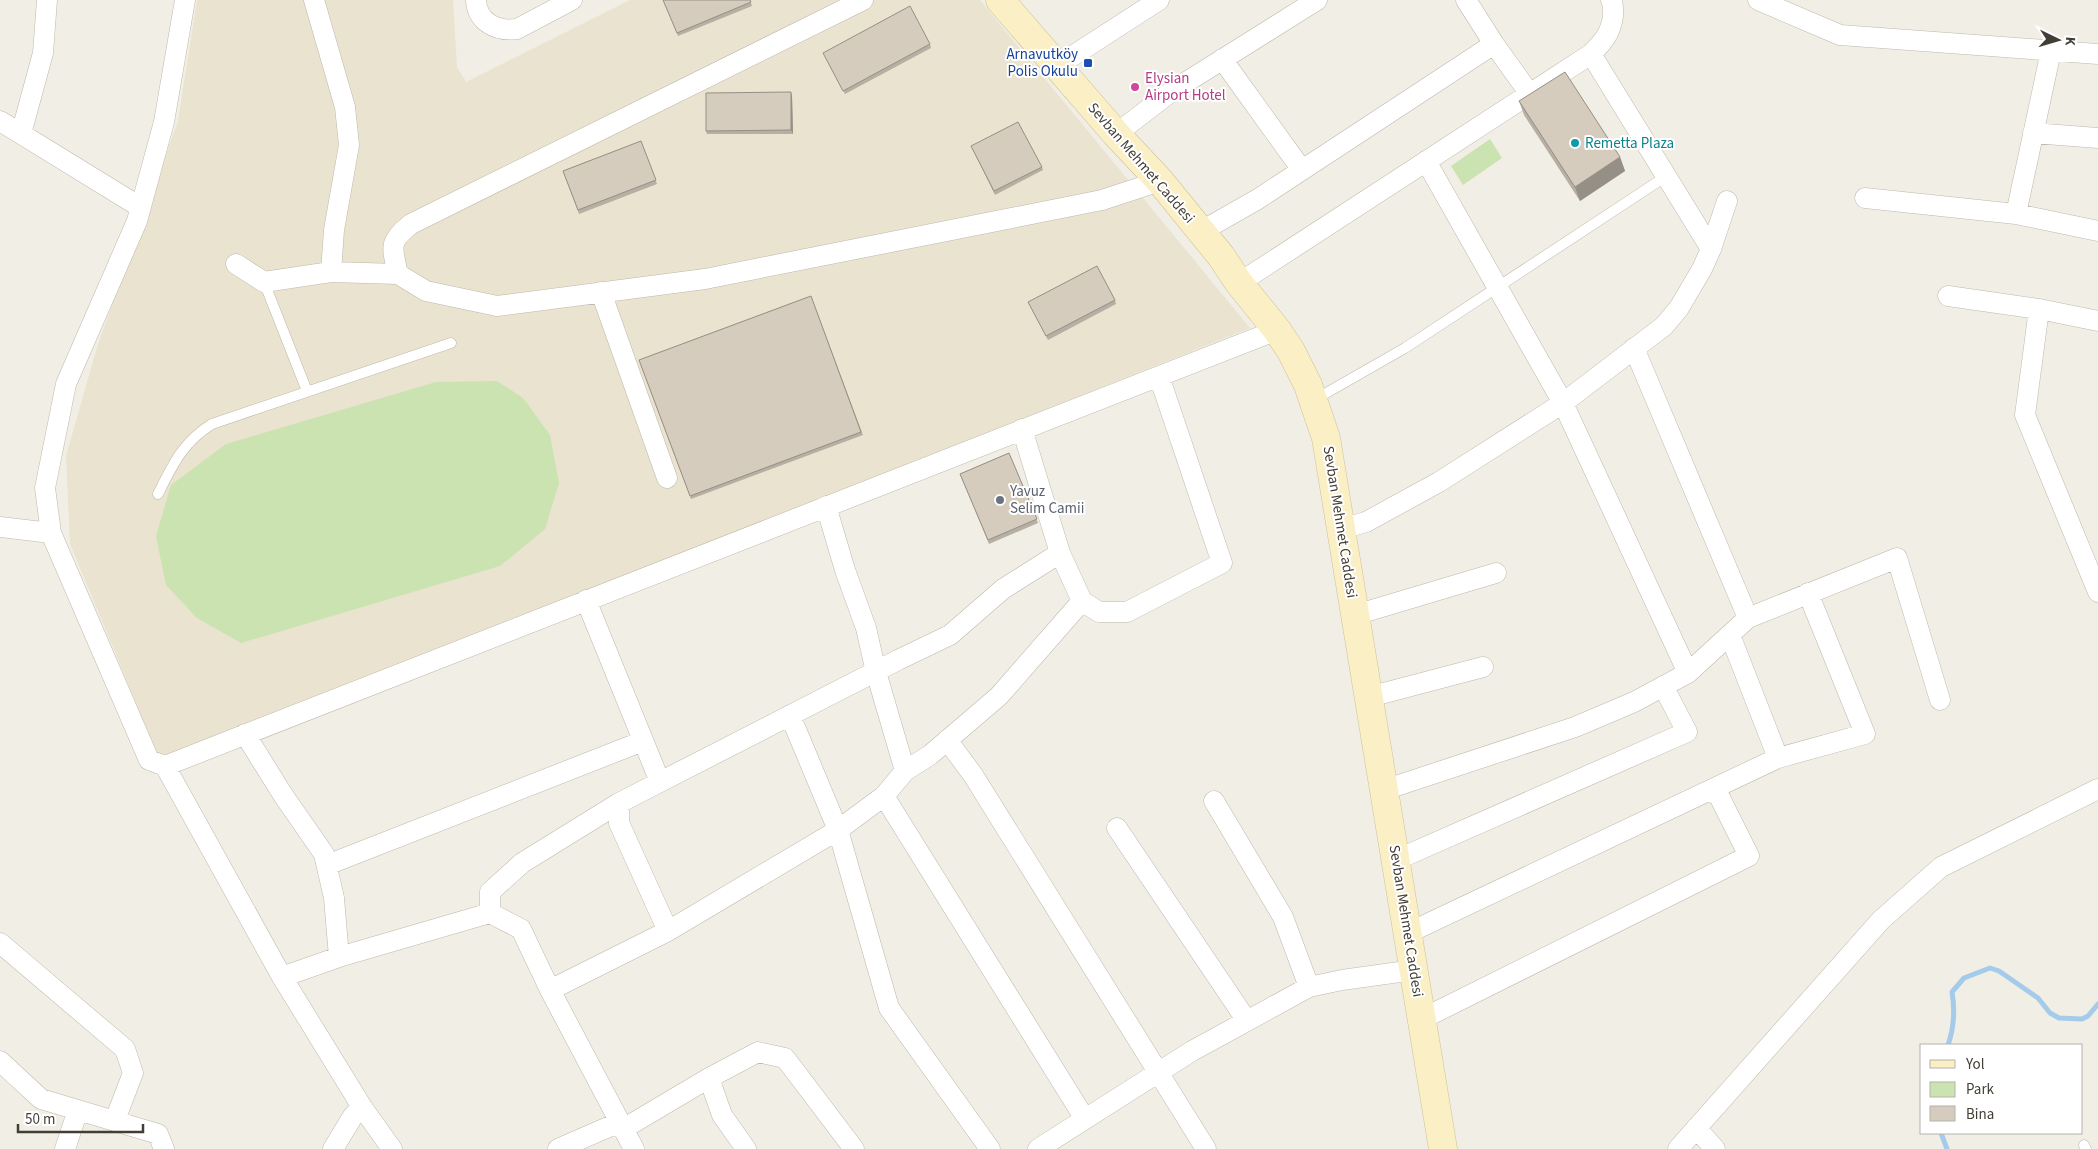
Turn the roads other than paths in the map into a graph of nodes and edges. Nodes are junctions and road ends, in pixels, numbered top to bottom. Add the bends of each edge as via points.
1 (47, 0) edge
2 (185, 0) edge
3 (314, 0) edge
4 (476, 0) edge
5 (572, 0) edge
6 (863, 0) edge
7 (1000, 0) edge
8 (1159, 0) edge
9 (1317, 0) edge
10 (1466, 0) edge
11 (1758, 0) edge
12 (1617, 1) edge
13 (1494, 44) junction
14 (2050, 51) junction
15 (1591, 54) junction
16 (2098, 54) edge
17 (1222, 59) junction
18 (1057, 66) junction
19 (1530, 94) junction
20 (0, 121) edge
21 (2033, 133) junction
22 (20, 134) junction
23 (1116, 134) junction
24 (2098, 138) edge
25 (1426, 161) junction
26 (1302, 170) junction
27 (1665, 176) junction
28 (1160, 180) junction
29 (1865, 198) dead end
30 (1727, 201) dead end
31 (140, 207) junction
32 (2016, 214) junction
33 (2098, 231) edge
34 (1200, 232) junction
35 (1711, 249) junction
36 (236, 264) dead end
37 (331, 272) junction
38 (398, 274) junction
39 (264, 282) junction
40 (1239, 283) junction
41 (1497, 287) junction
42 (601, 292) junction
43 (1948, 296) dead end
44 (2039, 309) junction
45 (2098, 321) edge
46 (1277, 330) junction
47 (451, 343) dead end
48 (1634, 348) junction
49 (1159, 376) junction
50 (307, 391) junction
51 (1314, 401) junction
52 (1562, 404) junction
53 (1022, 429) junction
54 (667, 478) dead end
55 (158, 494) dead end
56 (826, 506) junction
57 (0, 528) edge
58 (1341, 529) junction
59 (51, 533) junction
60 (1060, 553) junction
61 (1496, 573) dead end
62 (2098, 592) edge
63 (1808, 593) junction
64 (586, 600) junction
65 (1082, 601) junction
66 (1355, 615) junction
67 (1748, 618) junction
68 (1730, 635) junction
69 (1483, 668) dead end
70 (876, 672) junction
71 (1688, 673) junction
72 (1663, 686) junction
73 (1369, 698) junction
74 (1940, 700) dead end
75 (790, 715) junction
76 (245, 734) junction
77 (947, 740) junction
78 (643, 741) junction
79 (1778, 758) junction
80 (165, 766) junction
81 (905, 772) junction
82 (660, 782) junction
83 (1715, 788) junction
84 (2098, 789) edge
85 (1384, 790) junction
86 (884, 796) junction
87 (1214, 801) dead end
88 (619, 803) junction
89 (1117, 828) dead end
90 (838, 830) junction
91 (1396, 860) junction
92 (327, 865) junction
93 (490, 913) junction
94 (668, 931) junction
95 (1408, 934) junction
96 (0, 943) edge
97 (338, 957) junction
98 (1414, 970) junction
99 (282, 977) junction
100 (1309, 987) junction
101 (550, 990) junction
102 (1422, 1019) junction
103 (1247, 1021) junction
104 (0, 1061) edge
105 (1158, 1072) junction
106 (710, 1078) junction
107 (362, 1106) junction
108 (78, 1110) junction
109 (1086, 1119) junction
110 (114, 1120) junction
111 (621, 1125) junction
112 (1696, 1128) junction
113 (65, 1149) edge
114 (164, 1149) edge
115 (334, 1149) edge
116 (392, 1149) edge
117 (558, 1149) edge
118 (634, 1149) edge
119 (746, 1149) edge
120 (854, 1149) edge
121 (990, 1149) edge
122 (1038, 1149) edge
123 (1206, 1149) edge
124 (1443, 1149) edge
125 (1678, 1149) edge
126 (1715, 1149) edge

1 - 22 street via 43,53
2 - 31 street via 164,122
3 - 37 street via 345,107 349,145 334,230
4 - 5 street via 476,6 486,21 508,30 517,29
6 - 38 street via 411,224 397,236 392,249
7 - 18 main road, Sevban Mehmet Caddesi
8 - 18 street
9 - 17 street
10 - 13 street
11 - 14 street via 1840,35
12 - 15 street via 1612,28 1604,42
13 - 19 street
13 - 26 street
14 - 16 street
14 - 21 street
15 - 19 street
15 - 27 street
17 - 23 street via 1172,91
17 - 26 street
18 - 23 main road, Sevban Mehmet Caddesi
19 - 25 street
20 - 22 street
21 - 24 street
21 - 32 street
22 - 31 street
23 - 28 main road, Sevban Mehmet Caddesi
25 - 40 street
25 - 41 street
26 - 34 street
27 - 35 street
27 - 41 lane
28 - 34 main road, Sevban Mehmet Caddesi
28 - 42 street via 1102,200 705,279
29 - 32 street
30 - 35 street
31 - 59 street via 66,384 45,488
32 - 33 street
34 - 40 main road, Sevban Mehmet Caddesi
35 - 48 street via 1678,308 1664,326
36 - 39 street
37 - 38 street
37 - 39 street
38 - 42 street via 426,291 496,306
39 - 50 lane
40 - 46 main road, Sevban Mehmet Caddesi
41 - 51 lane via 1405,348
41 - 52 street
42 - 54 street
43 - 44 street
44 - 45 street
44 - 62 street via 2025,415
46 - 49 street
46 - 51 main road, Sevban Mehmet Caddesi via 1300,368
47 - 50 lane
48 - 52 street
48 - 67 street
49 - 53 street
49 - 65 street via 1222,563 1127,612 1099,612
50 - 55 lane via 223,419 202,430 178,455
51 - 58 main road, Sevban Mehmet Caddesi via 1326,438
52 - 58 street via 1439,482 1366,522
52 - 71 street
53 - 56 street
53 - 60 street
56 - 64 street
56 - 70 street via 866,628
57 - 59 street
58 - 66 main road, Sevban Mehmet Caddesi
59 - 80 street via 149,760
60 - 65 street
60 - 70 street via 1003,589 950,636
61 - 66 street
63 - 67 street
63 - 74 street via 1897,558
63 - 79 street via 1865,734
64 - 76 street
64 - 78 street
65 - 77 street via 999,696
66 - 73 main road, Sevban Mehmet Caddesi
67 - 68 street
68 - 71 street
68 - 79 street
69 - 73 street
70 - 75 street
70 - 81 street
71 - 72 street
72 - 85 street via 1575,727
72 - 91 street via 1687,732
73 - 85 main road, Sevban Mehmet Caddesi
75 - 82 street
75 - 90 street
76 - 80 street
76 - 92 street via 324,854
77 - 81 street
77 - 105 street via 973,775
78 - 82 street
78 - 92 street
79 - 83 street
80 - 99 street
81 - 86 street
82 - 88 street
83 - 95 street
83 - 102 street via 1749,856
84 - 112 street via 1942,867 1881,920
85 - 91 main road, Sevban Mehmet Caddesi
86 - 90 street
86 - 109 street
87 - 100 street via 1283,918
88 - 93 street via 522,863 490,892
88 - 94 street via 619,823
89 - 103 street
90 - 94 street
90 - 121 street via 889,1008
91 - 95 main road, Sevban Mehmet Caddesi
92 - 97 street via 334,898
93 - 97 street
93 - 101 street via 521,929
94 - 101 street
95 - 98 main road, Sevban Mehmet Caddesi
96 - 110 street via 125,1049 133,1073
97 - 99 street
98 - 100 street
98 - 102 main road, Sevban Mehmet Caddesi
99 - 107 street
100 - 103 street
101 - 111 street
102 - 124 main road, Sevban Mehmet Caddesi
103 - 105 street
104 - 108 street via 41,1099
105 - 109 street
105 - 123 street
106 - 111 street
106 - 119 street via 722,1115
106 - 120 street via 758,1052 784,1058
107 - 115 street
107 - 116 street
108 - 110 street
108 - 113 street
109 - 122 street
110 - 114 street via 158,1134
111 - 117 street
111 - 118 street
112 - 125 street
112 - 126 street

